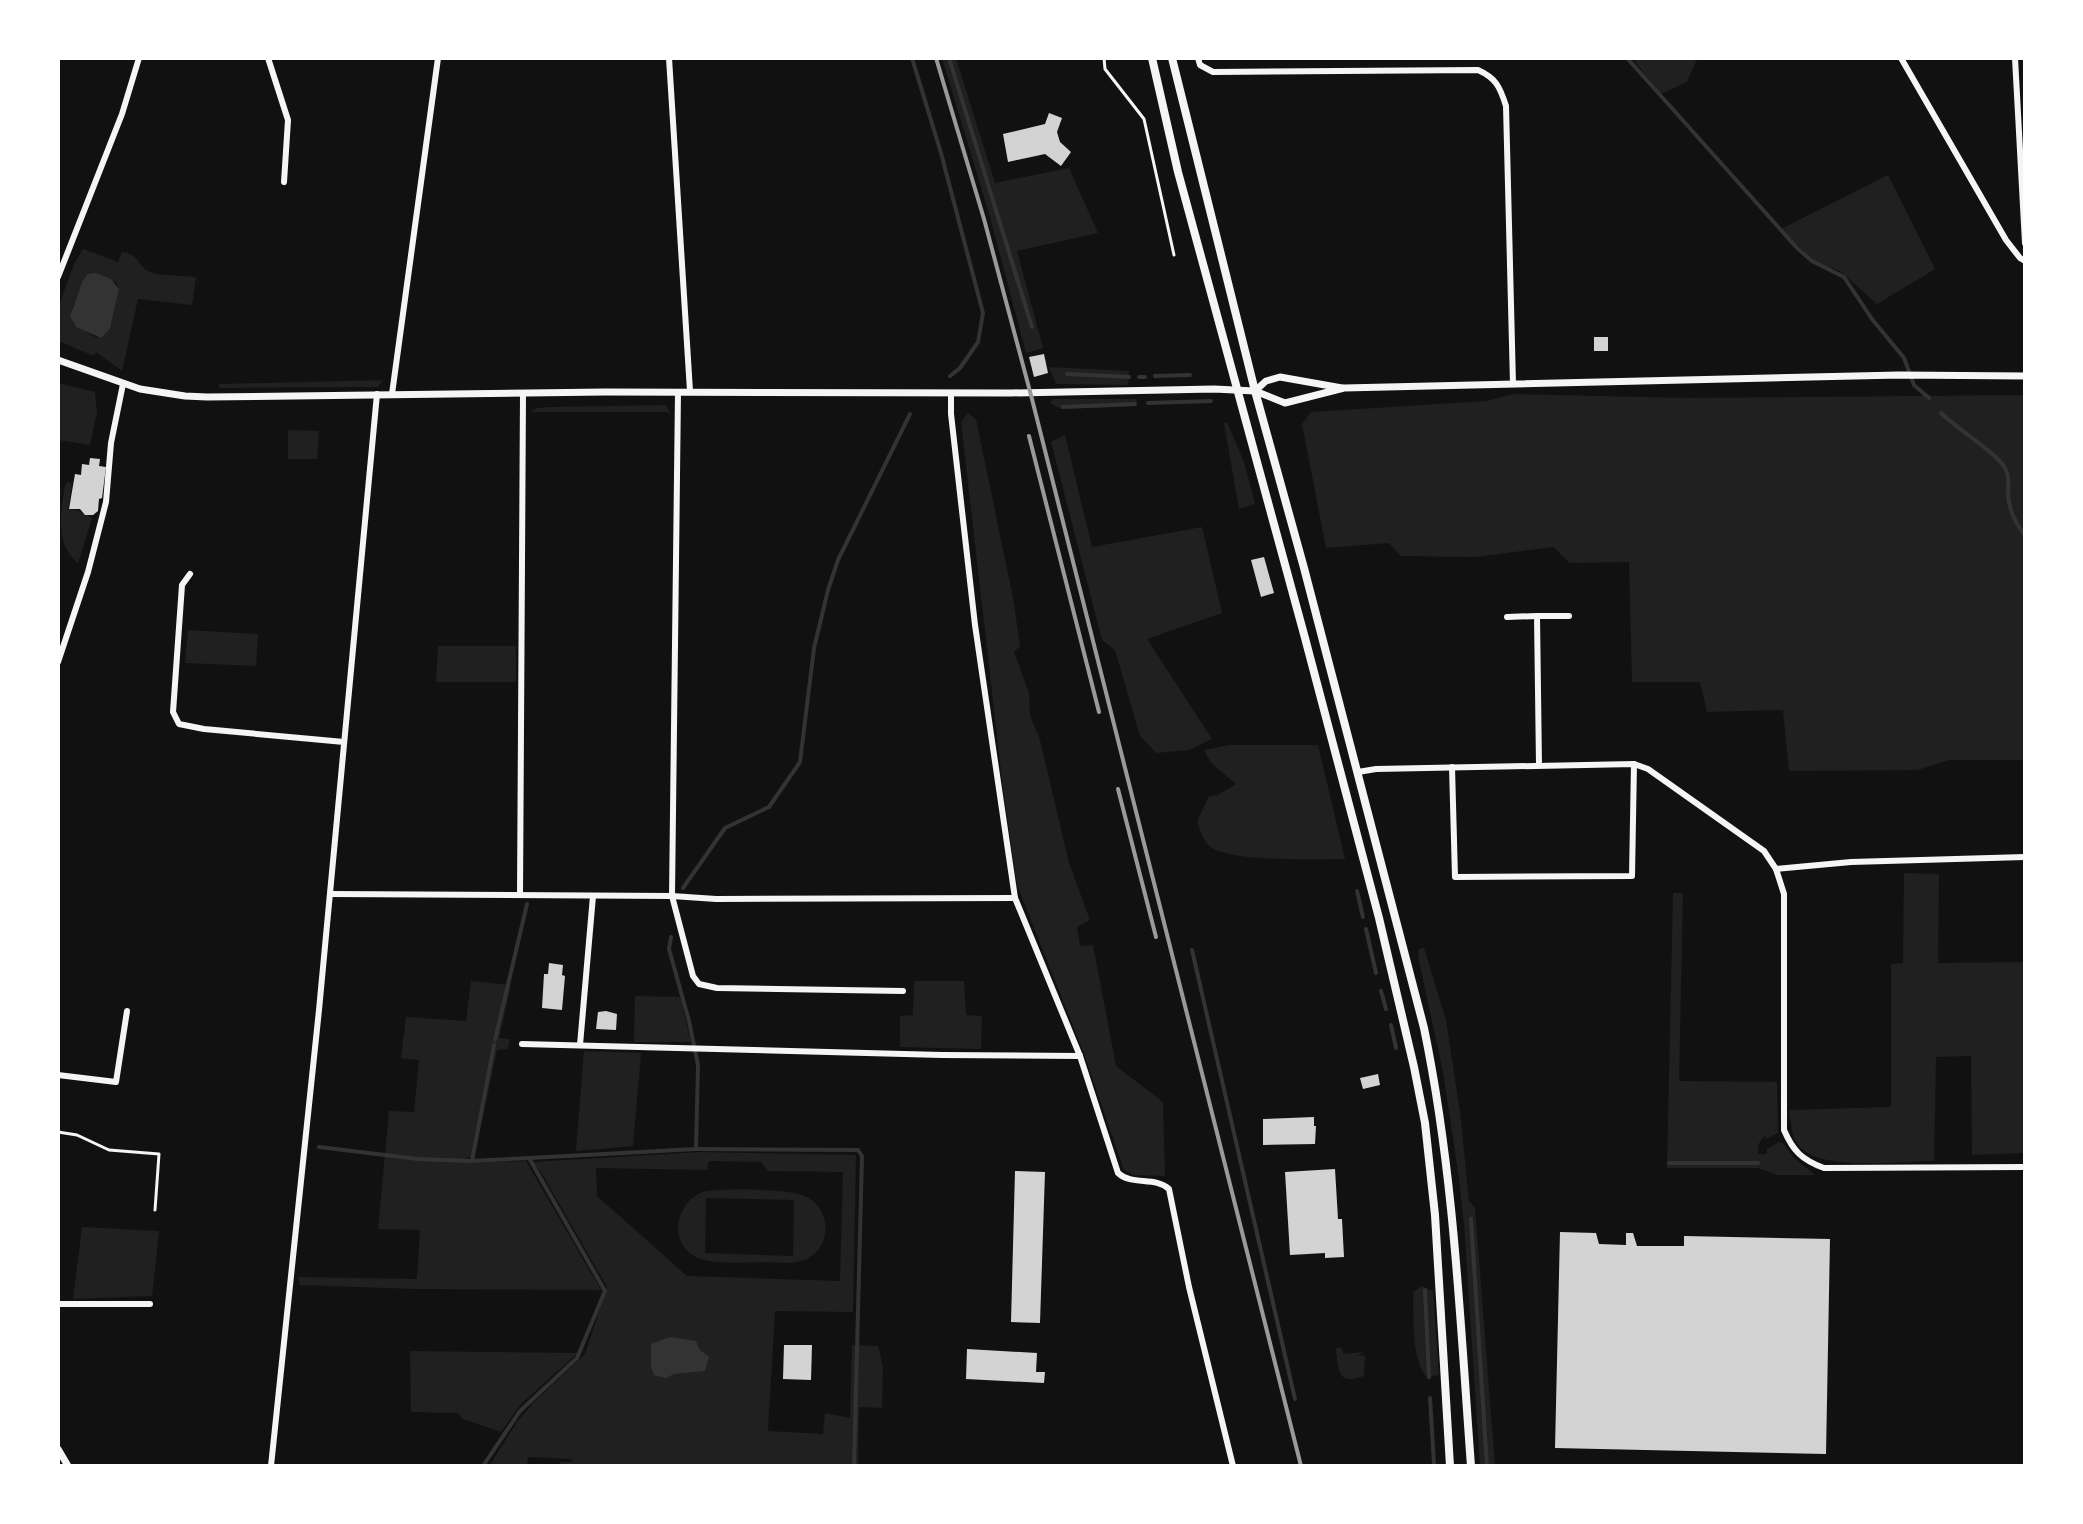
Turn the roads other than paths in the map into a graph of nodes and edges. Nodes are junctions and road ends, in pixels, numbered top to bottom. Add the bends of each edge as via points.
1 (139, 58) edge
2 (268, 58) edge
3 (438, 58) edge
4 (669, 58) edge
5 (1104, 58) edge
6 (1152, 58) edge
7 (1172, 58) edge
8 (1198, 58) edge
9 (1901, 58) edge
10 (2015, 58) edge
11 (284, 182) dead end
12 (2025, 243) edge
13 (1174, 255) dead end
14 (2025, 261) edge
15 (58, 277) edge
16 (58, 360) edge
17 (2025, 376) edge
18 (123, 384) junction
19 (1513, 384) junction
20 (1344, 388) junction
21 (1236, 390) junction
22 (690, 391) junction
23 (1255, 391) junction
24 (678, 392) junction
25 (523, 393) junction
26 (951, 393) junction
27 (377, 394) junction
28 (392, 394) junction
29 (190, 574) dead end
30 (1537, 616) junction
31 (1569, 616) dead end
32 (1507, 617) dead end
33 (58, 662) edge
34 (344, 742) junction
35 (1634, 764) junction
36 (1539, 765) junction
37 (1452, 767) junction
38 (1358, 772) junction
39 (2025, 857) edge
40 (1776, 869) junction
41 (330, 894) junction
42 (520, 895) junction
43 (593, 896) junction
44 (672, 896) junction
45 (1015, 898) junction
46 (903, 991) dead end
47 (127, 1011) dead end
48 (522, 1044) dead end
49 (580, 1045) junction
50 (1080, 1056) junction
51 (58, 1075) edge
52 (58, 1132) edge
53 (2025, 1167) edge
54 (155, 1210) dead end
55 (58, 1304) edge
56 (150, 1304) dead end
57 (58, 1449) edge
58 (68, 1466) edge
59 (271, 1466) edge
60 (1233, 1466) edge
61 (1450, 1466) edge
62 (1471, 1466) edge

1 - 15 street
2 - 11 street via 288,120
3 - 28 street
4 - 22 street
5 - 13 lane via 1105,69 1144,119
6 - 21 main road
7 - 23 main road
8 - 19 street via 1213,72 1478,70 1492,77 1506,106
9 - 14 street via 2006,240
10 - 12 street
16 - 18 street
17 - 19 street
18 - 27 street via 185,396
18 - 33 street via 106,502
19 - 20 street
20 - 23 street via 1285,403
20 - 23 street via 1280,377
21 - 23 street
21 - 26 street
21 - 61 main road via 1379,918 1414,1067 1435,1215
22 - 24 street
22 - 26 street
23 - 38 main road
24 - 25 street
24 - 44 street
25 - 28 street
25 - 42 street
26 - 45 street via 974,618
27 - 28 street
27 - 34 street
29 - 34 street via 182,585 173,712 179,724
30 - 31 street
30 - 32 street
30 - 36 street
34 - 41 street
35 - 36 street
35 - 37 street via 1632,876 1455,877
35 - 40 street via 1764,851
36 - 37 street
37 - 38 street
38 - 62 main road via 1439,1099
39 - 40 street
40 - 53 street via 1784,894 1784,1130 1791,1147 1824,1168
41 - 42 street
41 - 59 street
42 - 43 street
43 - 44 street
43 - 49 street
44 - 45 street
44 - 46 street via 693,976 706,987
45 - 50 street
47 - 51 street via 116,1082
48 - 49 street
49 - 50 street
50 - 60 street via 1118,1173 1169,1189
52 - 54 lane via 109,1150 159,1154
55 - 56 street
57 - 58 street

